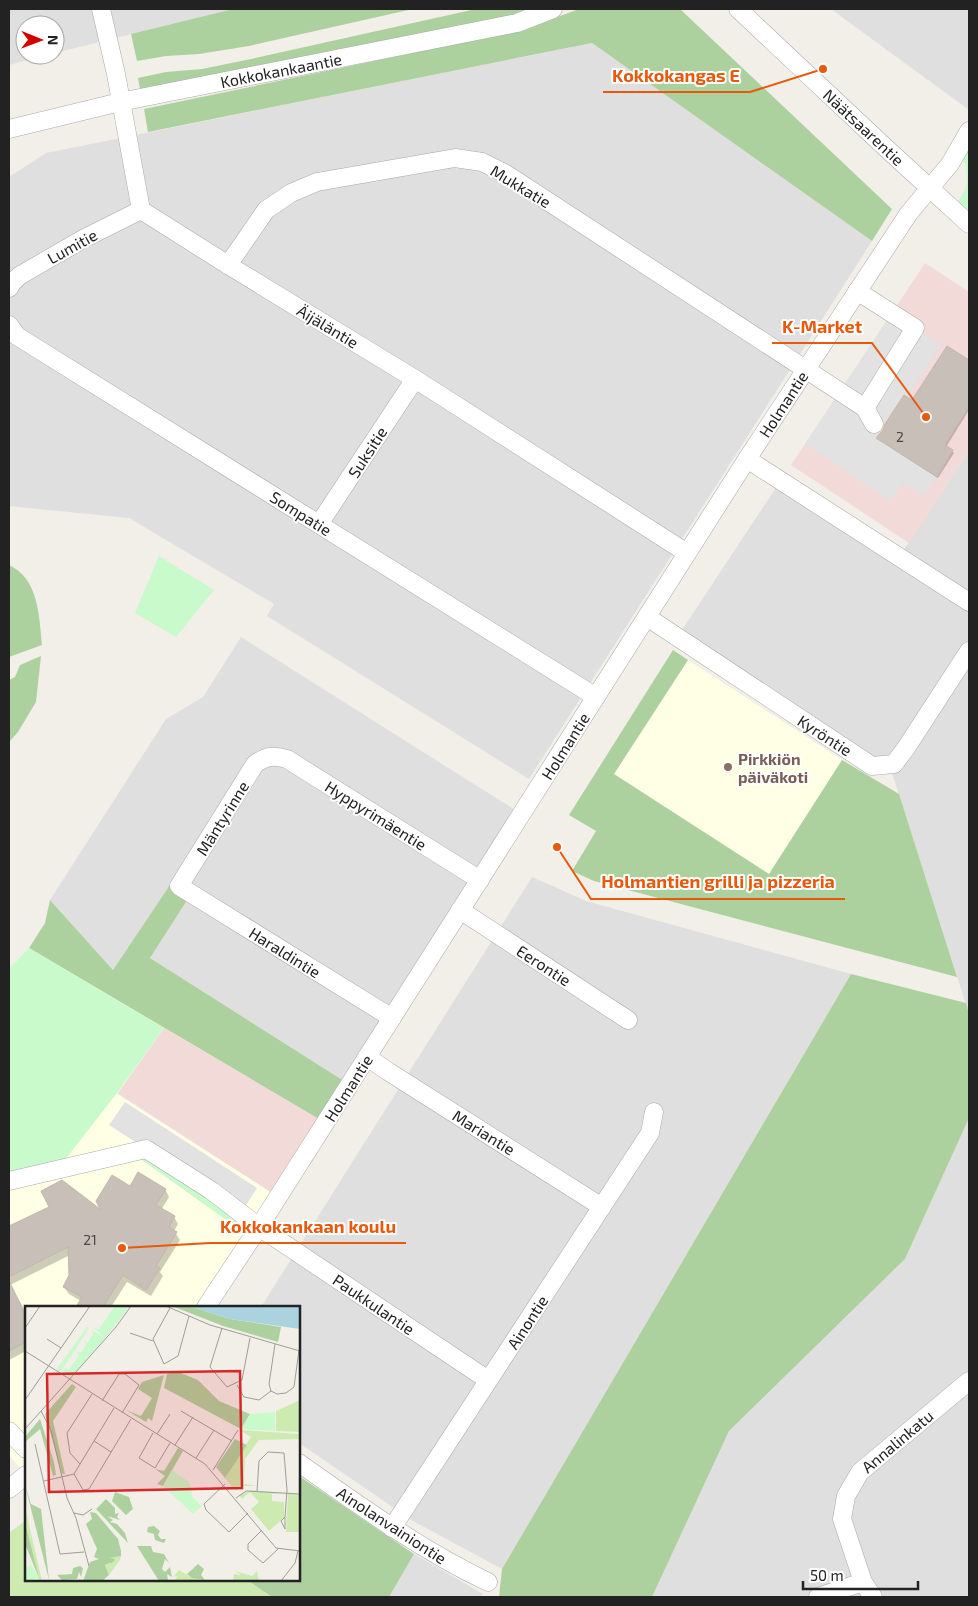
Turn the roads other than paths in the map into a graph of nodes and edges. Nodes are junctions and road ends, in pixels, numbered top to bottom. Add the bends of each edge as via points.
1 (101, 9) edge
2 (553, 9) edge
3 (738, 9) edge
4 (120, 102) junction
5 (9, 129) edge
6 (969, 131) edge
7 (929, 188) junction
8 (141, 210) junction
9 (969, 224) edge
10 (228, 266) junction
11 (9, 288) edge
12 (857, 292) junction
13 (9, 326) edge
14 (805, 370) junction
15 (415, 379) junction
16 (865, 408) junction
17 (874, 424) dead end
18 (747, 459) junction
19 (319, 524) junction
20 (687, 553) junction
21 (969, 602) edge
22 (647, 617) junction
23 (969, 651) edge
24 (596, 697) junction
25 (270, 756) joint
26 (480, 880) junction
27 (179, 886) joint
28 (460, 910) junction
29 (392, 1018) junction
30 (628, 1020) dead end
31 (368, 1057) junction
32 (654, 1112) dead end
33 (9, 1181) edge
34 (602, 1206) junction
35 (259, 1227) junction
36 (207, 1306) edge
37 (488, 1380) junction
38 (969, 1381) edge
39 (9, 1431) edge
40 (25, 1448) edge
41 (300, 1464) edge
42 (25, 1476) edge
43 (9, 1489) edge
44 (392, 1528) junction
45 (488, 1582) dead end
46 (863, 1582) junction
47 (818, 1597) edge
48 (873, 1597) edge

1 - 4 street
2 - 4 street, Kokkokankaantie via 517,23
3 - 7 street, Näätsaarentie
4 - 5 street, Kokkokankaantie
4 - 8 street
6 - 7 street, Holmantie via 950,164
7 - 9 street, Näätsaarentie
7 - 12 street, Holmantie
8 - 10 street, Äijäläntie
8 - 11 street, Lumitie via 18,276
10 - 14 street, Mukkatie via 266,210 317,182 456,158 482,162 506,174
10 - 15 street, Äijäläntie
12 - 14 street, Holmantie
12 - 16 street via 916,328
13 - 19 street, Sompatie via 17,336
14 - 16 street, Mukkatie
14 - 18 street, Holmantie
15 - 19 street, Suksitie
15 - 20 street, Äijäläntie
16 - 17 street
18 - 20 street, Holmantie
18 - 21 street
19 - 24 street, Sompatie
20 - 22 street, Holmantie
22 - 23 street, Kyröntie via 872,766 894,764
22 - 24 street, Holmantie
24 - 26 street, Holmantie
25 - 26 street, Hyppyrimäentie via 287,759
25 - 27 street, Mäntyrinne via 255,764
26 - 28 street, Holmantie
27 - 29 street, Haraldintie
28 - 29 street, Holmantie
28 - 30 street, Eerontie
29 - 31 street, Holmantie
31 - 34 street, Mariantie
31 - 35 street, Holmantie
32 - 34 street, Ainontie via 650,1133
33 - 35 street, Paukkulantie via 146,1149 212,1191
34 - 37 street, Ainontie
35 - 36 street, Holmantie
35 - 37 street, Paukkulantie
37 - 44 street, Ainontie
38 - 46 street, Annalinkatu via 860,1472 846,1496 842,1520
39 - 40 street
41 - 44 street, Ainolanvainiontie
42 - 43 street
44 - 45 street, Ainolanvainiontie
46 - 47 street
46 - 48 street, Annalinkatu

